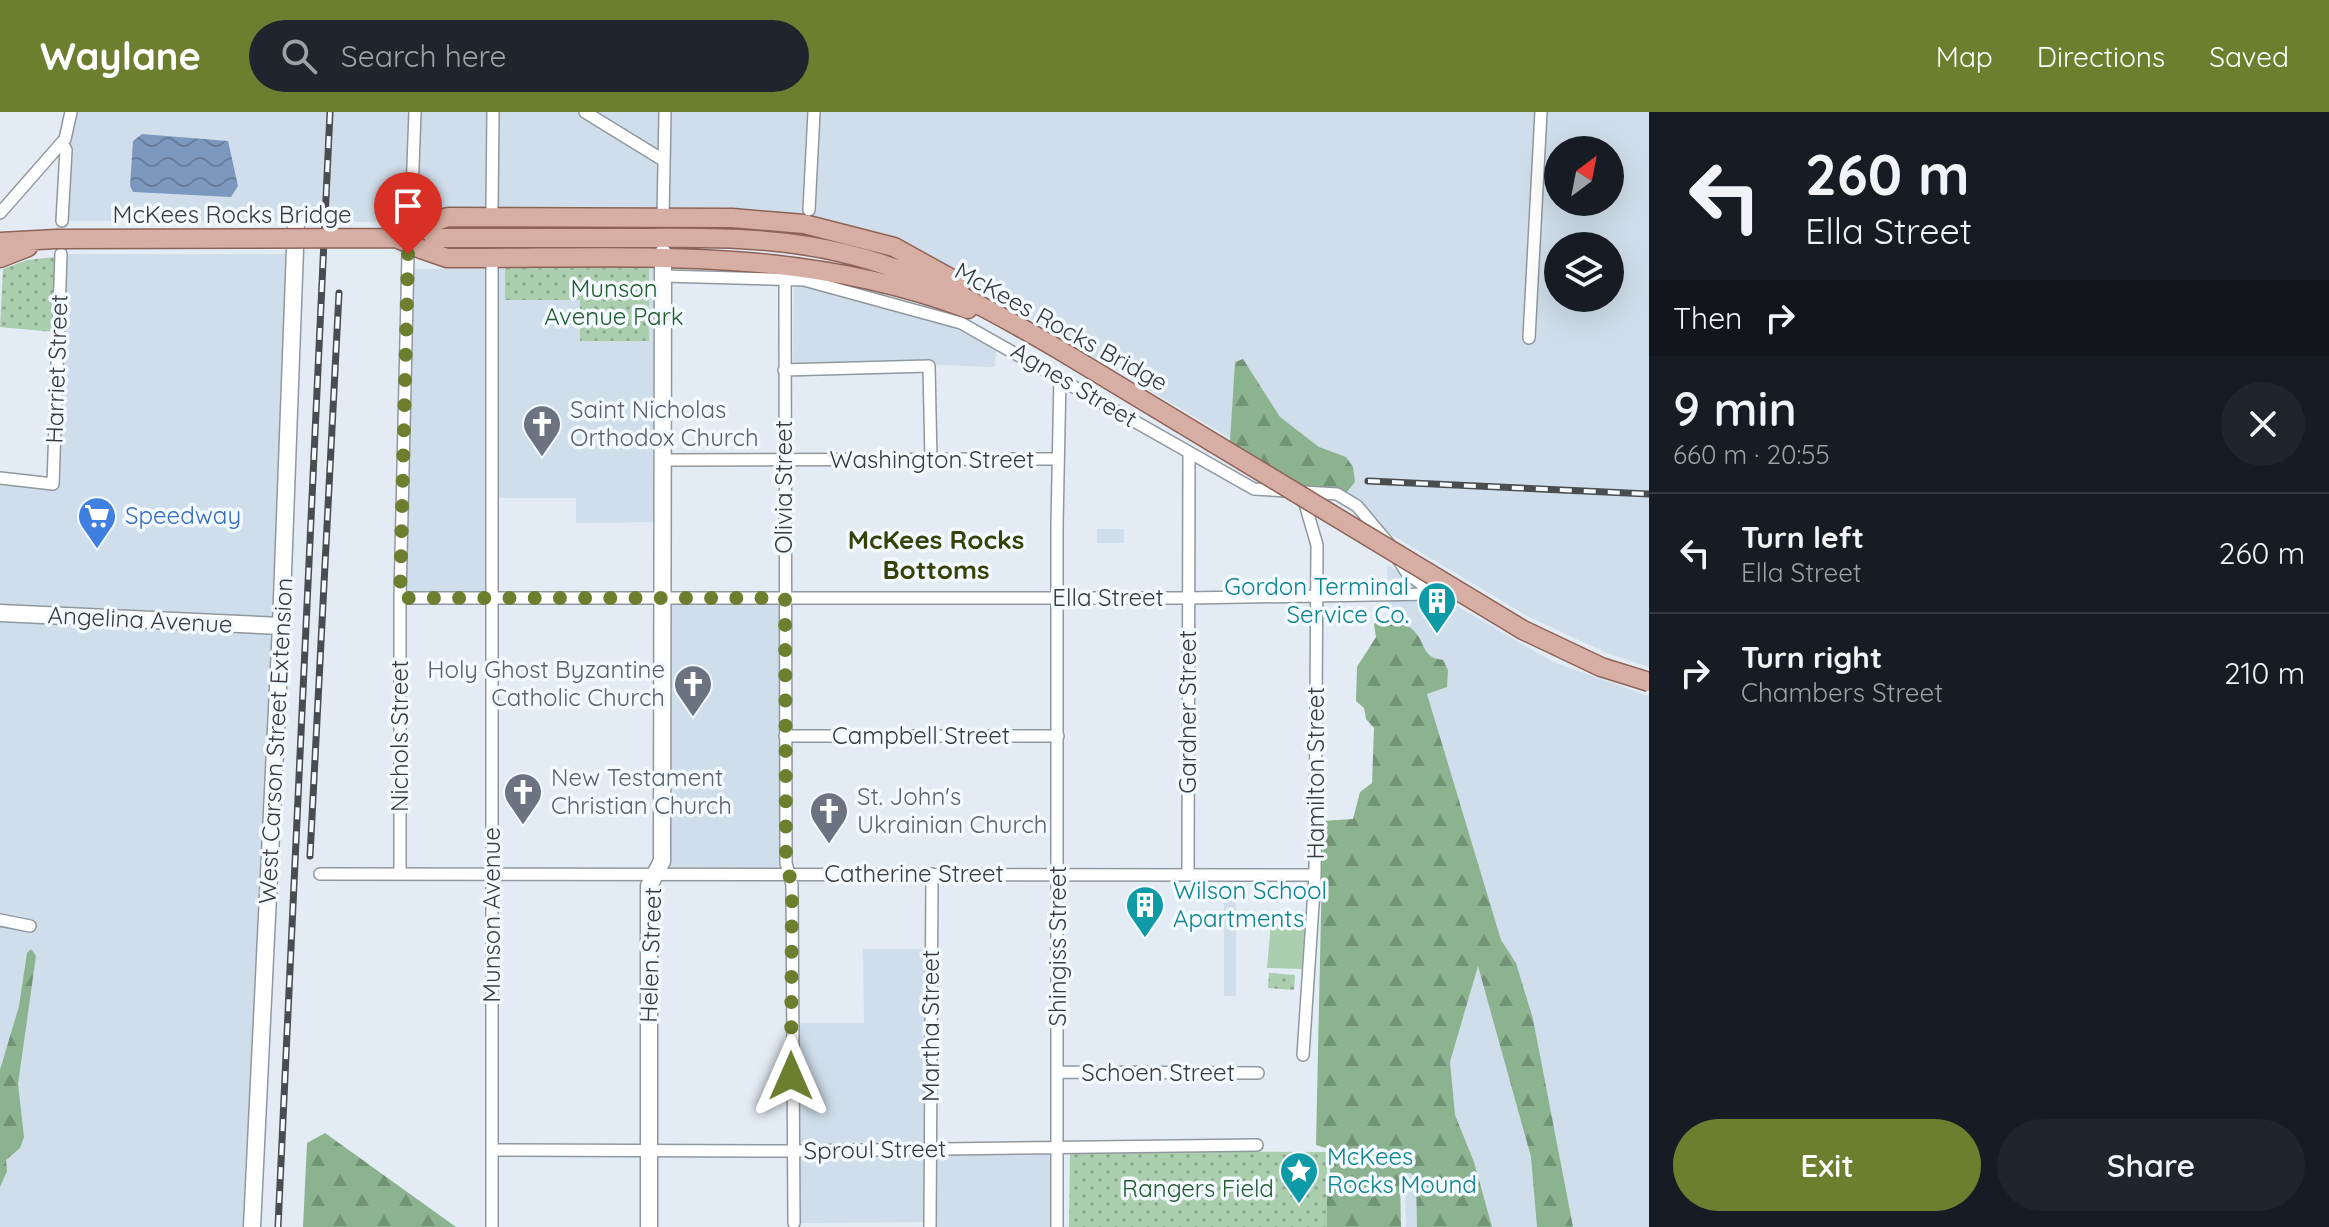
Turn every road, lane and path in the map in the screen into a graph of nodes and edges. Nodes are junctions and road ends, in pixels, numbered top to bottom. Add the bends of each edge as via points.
1 (71, 112) edge
2 (415, 112) edge
3 (493, 112) edge
4 (665, 112) edge
5 (814, 112) edge
6 (1541, 112) edge
7 (588, 113) edge
8 (62, 143) junction
9 (663, 160) junction
10 (492, 209) dead end
11 (809, 210) dead end
12 (0, 213) edge
13 (663, 220) junction
14 (296, 222) dead end
15 (417, 223) junction
16 (57, 239) junction
17 (0, 242) edge
18 (407, 245) junction
19 (0, 258) edge
20 (663, 263) junction
21 (492, 267) dead end
22 (785, 278) junction
23 (1017, 328) junction
24 (1529, 338) dead end
25 (784, 370) junction
26 (1060, 377) junction
27 (1189, 454) junction
28 (1058, 459) junction
29 (662, 460) junction
30 (784, 460) junction
31 (931, 460) junction
32 (0, 478) edge
33 (1302, 492) junction
34 (1433, 594) joint
35 (662, 597) junction
36 (1316, 597) junction
37 (400, 598) junction
38 (492, 598) junction
39 (785, 598) junction
40 (1057, 598) junction
41 (1188, 598) junction
42 (0, 613) edge
43 (281, 626) junction
44 (1649, 682) edge
45 (785, 736) junction
46 (1058, 736) junction
47 (320, 874) dead end
48 (400, 874) junction
49 (491, 874) junction
50 (656, 874) junction
51 (789, 874) junction
52 (932, 874) junction
53 (1057, 874) junction
54 (1188, 875) junction
55 (1315, 875) junction
56 (0, 920) edge
57 (30, 926) dead end
58 (1303, 1055) dead end
59 (1058, 1072) junction
60 (1258, 1073) dead end
61 (1257, 1145) dead end
62 (1057, 1146) junction
63 (930, 1148) junction
64 (492, 1150) junction
65 (793, 1151) junction
66 (648, 1152) junction
67 (794, 1223) dead end
68 (252, 1227) edge
69 (492, 1227) edge
70 (649, 1227) edge
71 (930, 1227) edge
72 (1057, 1227) edge

1 - 8 street
2 - 15 street
3 - 10 street
4 - 9 street
5 - 11 street
6 - 24 street
7 - 9 street
8 - 12 street
8 - 16 street, Harriet Street via 66,150
9 - 13 street
13 - 15 main road via 448,217
13 - 23 main road via 770,220 878,241 981,296
14 - 43 street, West Carson Street Extension
15 - 18 main road, bridge
16 - 17 main road, McKees Rocks Bridge
16 - 18 main road, McKees Rocks Bridge, bridge
16 - 19 main road
16 - 32 street, Harriet Street via 53,484
18 - 20 main road via 447,258
18 - 23 main road, McKees Rocks Bridge via 692,238 796,244 913,274
18 - 37 street, Nichols Street
20 - 22 street, Agnes Street
20 - 23 main road via 741,260 824,269 961,306
20 - 29 street, Helen Street
21 - 38 street, Munson Avenue
22 - 25 street, Olivia Street
22 - 26 street, Agnes Street via 854,291 961,323
23 - 44 main road, McKees Rocks Bridge, bridge via 1523,630 1601,667
25 - 30 street, Olivia Street
25 - 31 street via 929,366
26 - 27 street, Agnes Street
26 - 28 street, Shingiss Street
27 - 33 street, Agnes Street via 1254,489
27 - 41 street, Gardner Street
28 - 31 street, Washington Street
28 - 40 street, Shingiss Street
29 - 30 street, Washington Street
29 - 35 street, Helen Street
30 - 31 street, Washington Street
30 - 39 street, Olivia Street
33 - 34 street, Agnes Street via 1337,494 1357,506 1407,573
33 - 36 street, Hamilton Street via 1317,545
34 - 36 street, Ella Street
35 - 38 street, Ella Street
35 - 39 street, Ella Street
35 - 50 street, Helen Street via 662,861
36 - 41 street, Ella Street
36 - 55 street, Hamilton Street
37 - 38 street, Ella Street
37 - 48 street, Nichols Street
38 - 49 street, Munson Avenue
39 - 40 street, Ella Street
39 - 45 street, Olivia Street
40 - 41 street, Ella Street
40 - 46 street, Shingiss Street
41 - 54 street, Gardner Street
42 - 43 street, Angelina Avenue
43 - 68 street, West Carson Street Extension
45 - 46 street, Campbell Street
45 - 51 street, Olivia Street
46 - 53 street, Shingiss Street
47 - 48 street, Catherine Street
48 - 49 street, Catherine Street
49 - 50 street, Catherine Street
49 - 64 street, Munson Avenue
50 - 51 street, Catherine Street
50 - 66 street, Helen Street via 649,886
51 - 52 street, Catherine Street
51 - 65 street, Olivia Street
52 - 53 street, Catherine Street
52 - 63 street, Martha Street
53 - 54 street, Catherine Street
53 - 59 street, Shingiss Street
54 - 55 street, Catherine Street
55 - 58 street, Hamilton Street
56 - 57 street
59 - 60 street, Schoen Street
59 - 62 street, Shingiss Street
61 - 62 street, Sproul Street
62 - 63 street, Sproul Street
62 - 72 street, Shingiss Street
63 - 65 street, Sproul Street
63 - 71 street, Martha Street
64 - 66 street, Sproul Street
64 - 69 street, Munson Avenue
65 - 66 street, Sproul Street
65 - 67 street, Olivia Street
66 - 70 street, Helen Street

